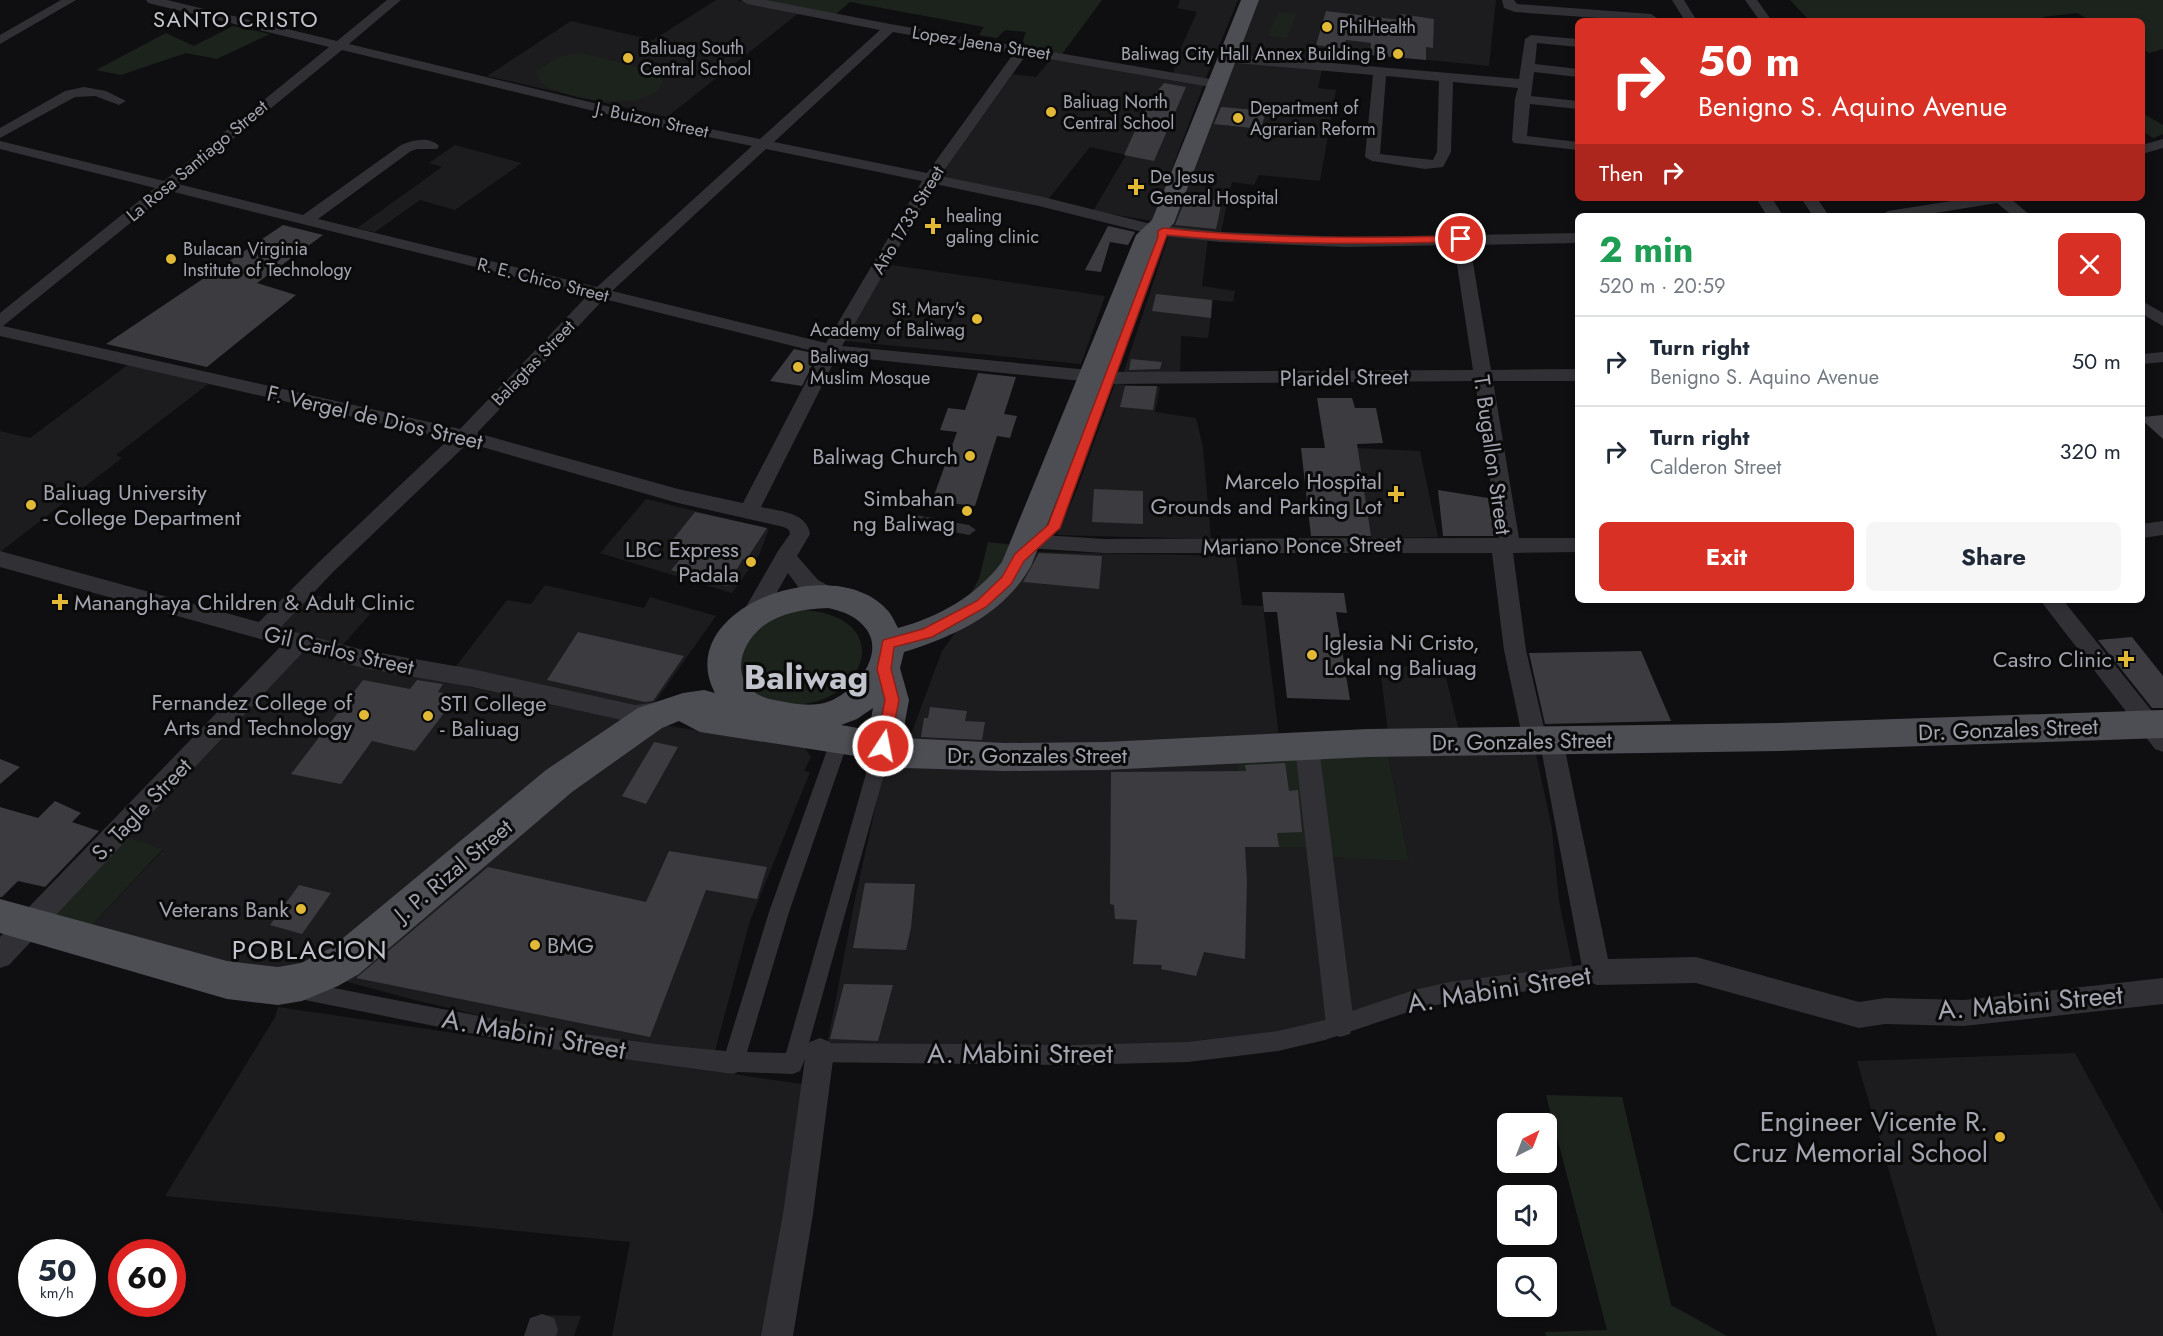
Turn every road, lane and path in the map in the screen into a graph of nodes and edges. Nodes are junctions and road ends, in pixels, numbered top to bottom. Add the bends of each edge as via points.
1 (70, 0) edge
2 (152, 0) edge
3 (220, 0) edge
4 (395, 0) edge
5 (747, 0) edge
6 (1250, 0) edge
7 (1508, 0) edge
8 (1640, 0) edge
9 (1678, 0) edge
10 (1751, 0) edge
11 (199, 10) junction
12 (1640, 18) edge
13 (1651, 18) edge
14 (1689, 18) edge
15 (1764, 18) edge
16 (890, 28) junction
17 (0, 40) edge
18 (1575, 43) edge
19 (341, 45) junction
20 (1023, 50) junction
21 (1225, 58) junction
22 (1527, 67) junction
23 (1380, 72) junction
24 (1575, 73) edge
25 (1446, 78) junction
26 (1216, 84) junction
27 (1525, 84) junction
28 (1522, 99) junction
29 (120, 101) dead end
30 (1575, 105) edge
31 (0, 134) edge
32 (763, 143) junction
33 (2163, 143) edge
34 (0, 145) edge
35 (432, 146) dead end
36 (1575, 146) edge
37 (2145, 149) edge
38 (931, 178) junction
39 (168, 186) junction
40 (1906, 201) edge
41 (1982, 201) edge
42 (2003, 201) edge
43 (1916, 213) joint
44 (2019, 213) edge
45 (306, 220) junction
46 (1160, 228) junction
47 (1575, 238) edge
48 (1461, 239) junction
49 (599, 294) junction
50 (2145, 308) edge
51 (2163, 321) edge
52 (0, 322) edge
53 (0, 331) edge
54 (831, 351) junction
55 (2163, 357) edge
56 (2145, 359) edge
57 (1482, 374) junction
58 (1575, 375) edge
59 (1101, 377) junction
60 (464, 436) junction
61 (747, 513) junction
62 (916, 520) dead end
63 (2163, 528) edge
64 (969, 530) dead end
65 (2145, 531) edge
66 (1506, 544) junction
67 (1575, 545) edge
68 (1028, 547) junction
69 (786, 556) junction
70 (0, 559) edge
71 (828, 596) junction
72 (2053, 603) edge
73 (750, 619) junction
74 (263, 632) junction
75 (300, 641) junction
76 (725, 654) junction
77 (886, 656) junction
78 (683, 706) junction
79 (754, 710) junction
80 (2158, 730) edge
81 (840, 739) junction
82 (1543, 740) junction
83 (883, 746) junction
84 (1307, 747) junction
85 (15, 920) edge
86 (0, 956) edge
87 (1597, 972) junction
88 (278, 987) junction
89 (2163, 991) edge
90 (1340, 1024) junction
91 (803, 1056) junction
92 (733, 1064) junction
93 (777, 1336) edge

1 - 17 street
2 - 11 street, J. Buizon Street
3 - 11 street
4 - 19 street, La Rosa Santiago Street
5 - 16 street, Lopez Jaena Street
6 - 21 main road
7 - 12 street via 1508,5 1515,8
8 - 13 street
9 - 14 street
10 - 15 street
11 - 19 street, J. Buizon Street
16 - 20 street, Lopez Jaena Street
16 - 32 street, Balagtas Street
18 - 22 street via 1531,39
19 - 32 street, J. Buizon Street via 580,104
19 - 39 street, La Rosa Santiago Street
20 - 26 street, Lopez Jaena Street
20 - 38 street, Año 1733 Street
21 - 23 street
21 - 26 main road
22 - 24 street
22 - 27 street
23 - 25 street
23 - 25 street via 1372,157 1425,165 1438,164 1444,152
25 - 27 street
26 - 46 main road
27 - 28 street
28 - 30 street
28 - 36 street via 1519,140
29 - 31 street via 95,90 69,94
32 - 38 street, J. Buizon Street
32 - 49 street, Balagtas Street
33 - 37 street
34 - 39 street, R. E. Chico Street
35 - 45 street via 416,144 406,148
38 - 46 street, J. Buizon Street
38 - 54 street, Año 1733 Street
39 - 45 street, R. E. Chico Street
39 - 52 street, La Rosa Santiago Street
40 - 43 street
41 - 43 street
42 - 44 street
45 - 49 street, R. E. Chico Street
46 - 48 street, J. Buizon Street via 1220,237 1346,242
46 - 59 main road via 1163,237
47 - 48 street, J. Buizon Street
48 - 57 street, T. Bugallon Street
49 - 54 street, R. E. Chico Street
49 - 60 street, Balagtas Street
50 - 51 street
53 - 60 street, F. Vergel de Dios Street
54 - 59 street, R. E. Chico Street
54 - 61 street, Año 1733 Street
55 - 56 street
57 - 58 street, Plaridel Street
57 - 59 street, Plaridel Street via 1283,379
57 - 66 street, T. Bugallon Street via 1509,538
59 - 68 main road via 1054,528
60 - 61 street, F. Vergel de Dios Street
60 - 74 street, Balagtas Street
61 - 69 street via 790,521 799,527 800,534
62 - 64 street
63 - 65 street
66 - 67 street, Mariano Ponce Street
66 - 68 street, Mariano Ponce Street
66 - 82 street, T. Bugallon Street via 1502,551 1515,650
68 - 77 main road via 1007,580 981,604
69 - 71 street via 810,586
69 - 73 street
70 - 74 street, Gil Carlos Street
71 - 73 main road via 783,601
71 - 77 main road via 850,602 872,615 883,630
72 - 80 street
73 - 76 main road via 734,635
74 - 75 street, Gil Carlos Street
75 - 78 street, Gil Carlos Street via 363,659 635,714
75 - 85 street, S. Tagle Street
76 - 78 main road via 713,664
76 - 79 main road via 729,689 742,704
77 - 79 main road via 866,696 833,714 804,717
77 - 83 main road via 892,700
78 - 79 main road, J. P. Rizal Street via 708,703
78 - 81 main road, Dr. Gonzales Street via 700,718
78 - 88 main road, J. P. Rizal Street via 650,718 559,781 345,961 302,982
80 - 82 main road, Dr. Gonzales Street
81 - 83 main road, Dr. Gonzales Street
81 - 92 street via 779,912
82 - 84 main road, Dr. Gonzales Street
82 - 87 street, T. Bugallon Street
83 - 84 main road, Dr. Gonzales Street via 905,754 1005,757
83 - 91 street
84 - 90 street
85 - 86 street, S. Tagle Street
85 - 88 main road, J. P. Rizal Street via 227,980
87 - 89 street, A. Mabini Street via 1696,970 1859,1015 1886,1011 1964,1013
87 - 90 street, A. Mabini Street via 1450,992
88 - 92 street, A. Mabini Street via 581,1046
90 - 91 street, A. Mabini Street via 1278,1041 1188,1052
91 - 92 street, A. Mabini Street
91 - 93 street via 798,1214

